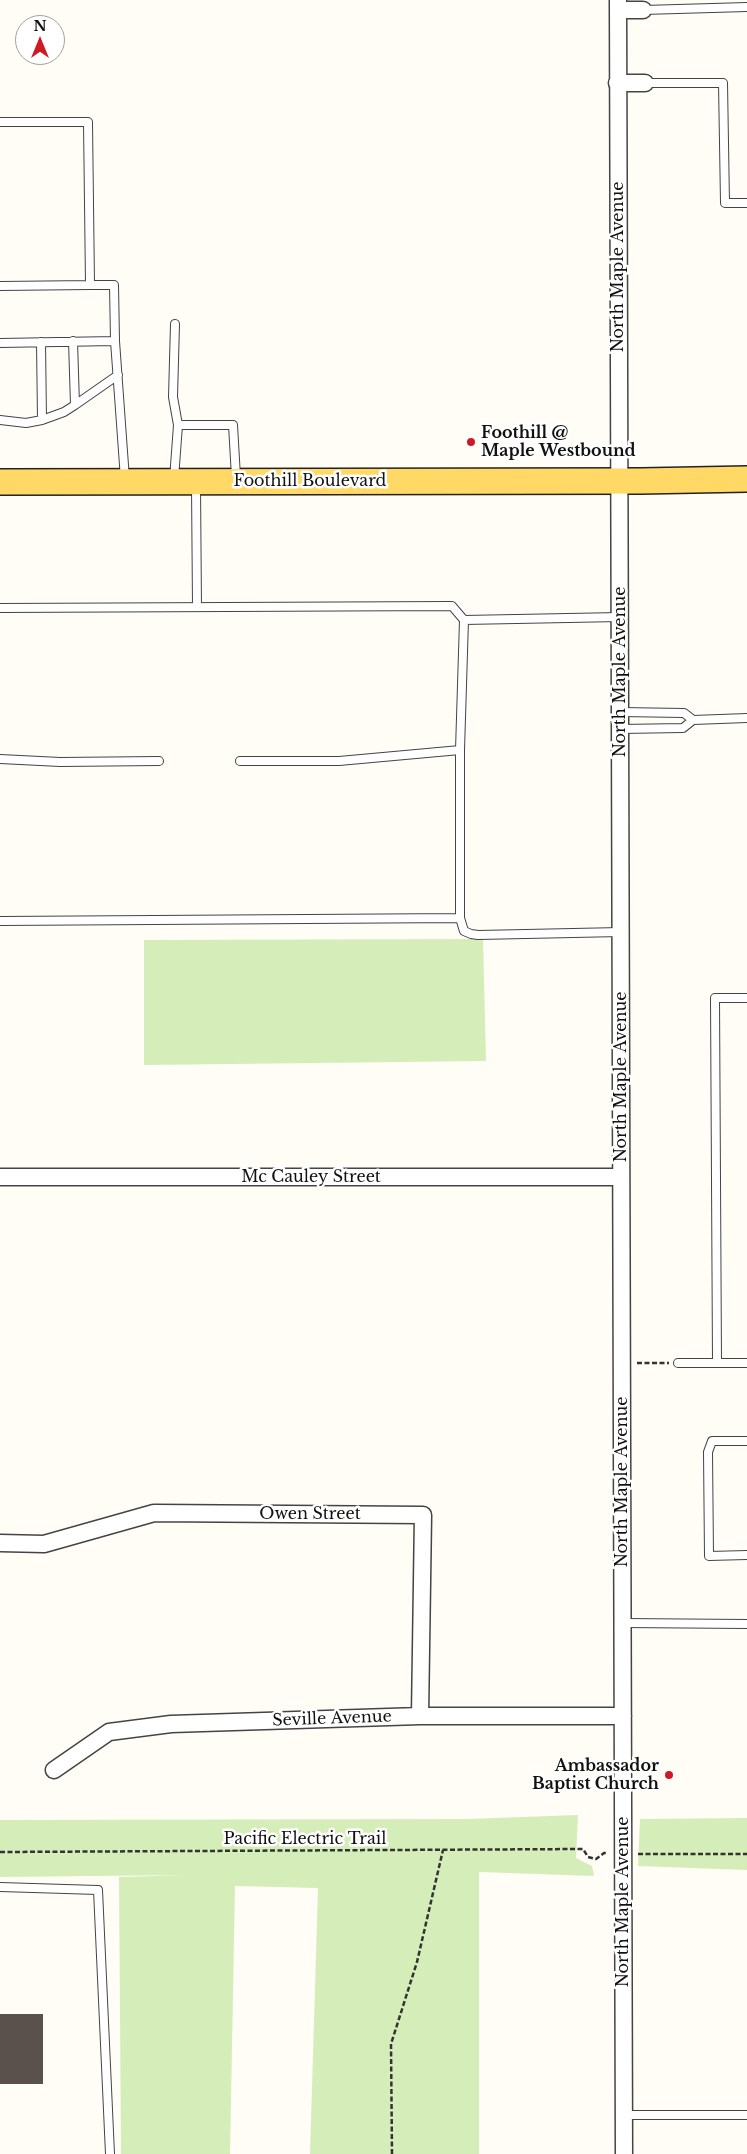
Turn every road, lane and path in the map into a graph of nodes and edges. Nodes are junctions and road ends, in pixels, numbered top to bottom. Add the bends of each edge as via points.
1 (618, 5) edge
2 (747, 7) edge
3 (643, 10) joint
4 (617, 83) junction
5 (645, 83) joint
6 (0, 122) edge
7 (747, 203) edge
8 (90, 285) junction
9 (0, 286) edge
10 (175, 324) dead end
11 (73, 341) junction
12 (41, 342) junction
13 (115, 342) junction
14 (0, 343) edge
15 (118, 374) junction
16 (75, 406) junction
17 (0, 420) edge
18 (42, 420) junction
19 (178, 425) junction
20 (747, 479) edge
21 (125, 481) junction
22 (185, 481) junction
23 (236, 481) junction
24 (619, 481) junction
25 (0, 482) edge
26 (197, 607) junction
27 (0, 608) edge
28 (620, 617) junction
29 (464, 620) junction
30 (620, 712) junction
31 (658, 713) junction
32 (747, 718) edge
33 (693, 720) junction
34 (658, 728) junction
35 (620, 729) junction
36 (460, 750) junction
37 (0, 759) edge
38 (159, 761) dead end
39 (240, 761) dead end
40 (460, 918) junction
41 (0, 921) edge
42 (621, 932) junction
43 (747, 998) edge
44 (0, 1177) edge
45 (621, 1177) junction
46 (635, 1363) dead end
47 (678, 1363) joint
48 (717, 1363) junction
49 (747, 1363) edge
50 (747, 1441) edge
51 (0, 1543) edge
52 (747, 1556) edge
53 (623, 1623) junction
54 (747, 1624) edge
55 (420, 1716) junction
56 (623, 1716) junction
57 (54, 1770) dead end
58 (443, 1850) junction
59 (0, 1852) edge
60 (604, 1853) dead end
61 (635, 1854) dead end
62 (747, 1854) edge
63 (0, 1887) edge
64 (624, 2115) junction
65 (747, 2115) edge
66 (110, 2154) edge
67 (392, 2154) edge
68 (624, 2154) edge

1 - 3 street
1 - 4 street, North Maple Avenue
2 - 3 lane
4 - 5 street
4 - 24 street, North Maple Avenue
5 - 7 lane via 723,83 725,203
6 - 8 lane via 88,122
8 - 9 lane
8 - 13 lane via 114,285
10 - 19 lane via 173,398
11 - 12 lane
11 - 13 lane
11 - 16 lane
12 - 14 lane
12 - 18 lane
13 - 15 lane
15 - 16 lane
15 - 21 lane
16 - 18 lane
17 - 18 lane
19 - 22 lane
19 - 23 lane via 233,425
20 - 24 main road, Foothill Boulevard
21 - 22 main road, Foothill Boulevard
21 - 25 main road, Foothill Boulevard
22 - 23 main road, Foothill Boulevard
22 - 26 lane
23 - 24 main road, Foothill Boulevard
24 - 28 street, North Maple Avenue
26 - 27 lane
26 - 29 lane via 452,606
28 - 29 lane
28 - 30 street, North Maple Avenue
29 - 36 lane
30 - 31 lane
30 - 35 street, North Maple Avenue
31 - 33 lane via 684,713
31 - 34 lane
32 - 33 lane
33 - 34 lane via 683,728
34 - 35 lane
35 - 42 street, North Maple Avenue
36 - 39 lane via 339,761
36 - 40 lane
37 - 38 lane
40 - 41 lane
40 - 42 lane via 464,931 471,934
42 - 45 street, North Maple Avenue
43 - 48 lane via 715,998
44 - 45 street, Mc Cauley Street
45 - 53 street, North Maple Avenue
46 - 47 path
47 - 48 lane
48 - 49 lane
50 - 52 lane via 712,1441 708,1452 709,1556
51 - 55 street, Owen Street via 44,1544 154,1513 423,1515
53 - 54 lane
53 - 56 street, North Maple Avenue
55 - 56 street, Seville Avenue
55 - 57 street, Seville Avenue via 171,1724 109,1732
56 - 64 street, North Maple Avenue
58 - 59 path, Pacific Electric Trail
58 - 60 path, Pacific Electric Trail via 583,1849 596,1859
58 - 67 path via 416,1962 390,2044
61 - 62 path
63 - 66 lane via 98,1890
64 - 65 lane
64 - 68 street, North Maple Avenue

